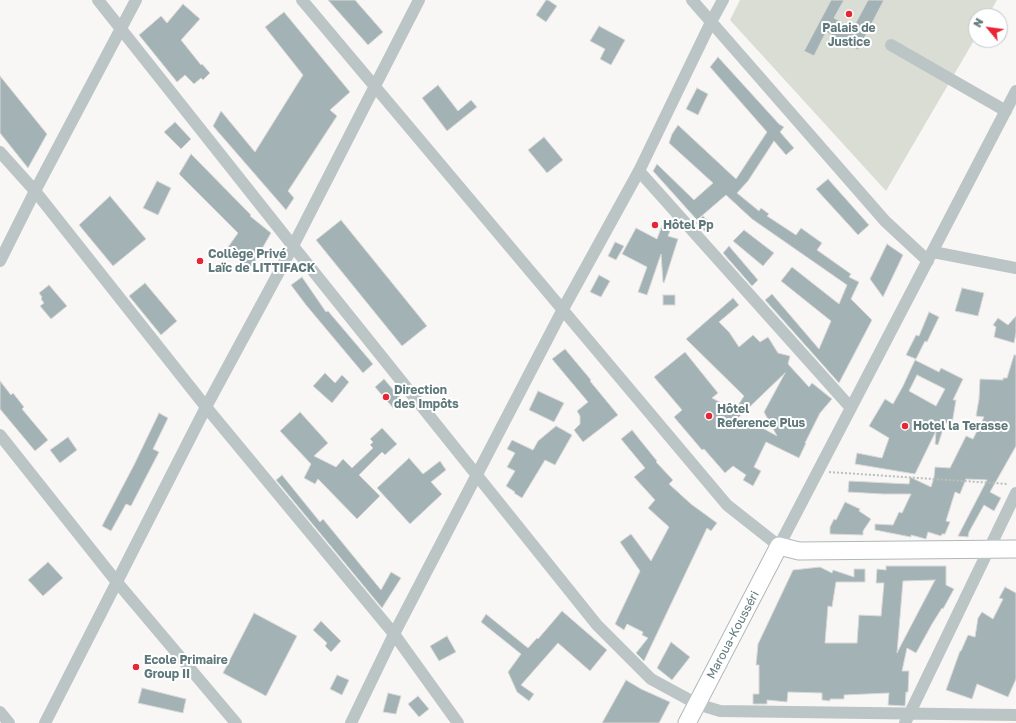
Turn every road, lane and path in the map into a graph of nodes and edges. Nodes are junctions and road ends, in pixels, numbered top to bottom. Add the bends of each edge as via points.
1 (98, 0) edge
2 (136, 0) edge
3 (302, 0) edge
4 (419, 0) edge
5 (692, 0) edge
6 (723, 0) edge
7 (711, 22) junction
8 (121, 29) junction
9 (891, 45) dead end
10 (374, 86) junction
11 (1016, 91) edge
12 (1006, 110) junction
13 (0, 152) edge
14 (639, 171) junction
15 (35, 191) junction
16 (292, 246) junction
17 (930, 257) junction
18 (0, 261) edge
19 (1016, 268) edge
20 (563, 309) junction
21 (206, 406) junction
22 (851, 408) junction
23 (0, 436) edge
24 (818, 471) junction
25 (477, 474) junction
26 (1012, 489) edge
27 (780, 546) junction
28 (989, 550) junction
29 (1016, 550) edge
30 (116, 581) junction
31 (394, 634) junction
32 (697, 704) junction
33 (0, 712) edge
34 (1016, 715) edge
35 (908, 718) edge
36 (9, 723) edge
37 (45, 723) edge
38 (236, 723) edge
39 (351, 723) edge
40 (458, 723) edge
41 (687, 723) edge

1 - 8 street
2 - 8 street
3 - 10 street
4 - 10 street
5 - 7 street
6 - 7 street
7 - 14 street
7 - 17 street via 885,221
8 - 15 street
8 - 16 street
9 - 12 street
10 - 16 street
10 - 20 street
11 - 12 street
12 - 17 street
13 - 15 street
14 - 20 street
14 - 22 street
15 - 18 street
15 - 21 street
16 - 21 street
16 - 25 street
17 - 19 street
17 - 22 street
20 - 25 street
20 - 27 street via 727,505
21 - 30 street
21 - 31 street
22 - 24 street
23 - 30 street
24 - 26 path
24 - 27 street
25 - 31 street
25 - 32 street via 597,625 651,679
26 - 28 street
27 - 28 highway via 800,551
27 - 32 highway, Maroua-Kousséri
28 - 29 highway
28 - 35 street
30 - 37 street
30 - 38 street
31 - 39 street
31 - 40 street
32 - 35 street via 720,710
32 - 41 highway, Maroua-Kousséri
33 - 36 street
34 - 35 street

